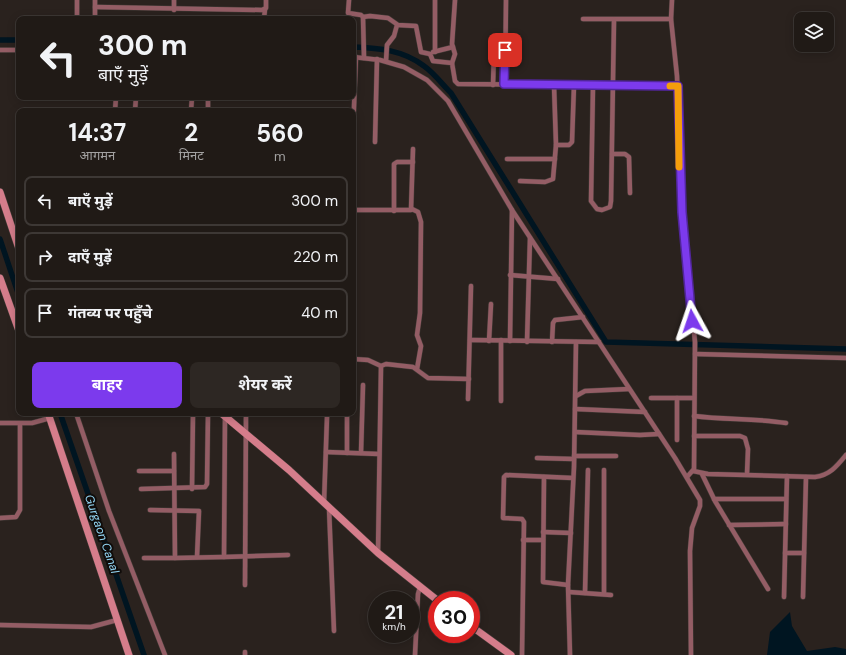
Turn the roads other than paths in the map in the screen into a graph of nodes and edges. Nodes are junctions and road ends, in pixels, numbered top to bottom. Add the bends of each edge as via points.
1 (77, 0) edge
2 (95, 0) edge
3 (174, 0) edge
4 (266, 0) edge
5 (349, 0) edge
6 (435, 0) edge
7 (455, 0) edge
8 (506, 0) edge
9 (672, 0) edge
10 (95, 7) junction
11 (265, 9) junction
12 (174, 10) junction
13 (77, 16) edge
14 (95, 16) edge
15 (264, 16) edge
16 (363, 17) junction
17 (583, 19) dead end
18 (671, 19) junction
19 (614, 20) junction
20 (397, 25) junction
21 (453, 47) junction
22 (0, 50) edge
23 (16, 50) edge
24 (435, 52) junction
25 (494, 53) dead end
26 (430, 54) junction
27 (356, 57) edge
28 (364, 58) junction
29 (377, 59) junction
30 (386, 61) junction
31 (452, 63) junction
32 (504, 84) junction
33 (574, 84) junction
34 (493, 85) junction
35 (554, 85) junction
36 (593, 85) junction
37 (613, 85) junction
38 (678, 86) junction
39 (375, 142) dead end
40 (556, 145) junction
41 (413, 149) dead end
42 (612, 154) junction
43 (507, 159) dead end
44 (555, 159) junction
45 (412, 162) junction
46 (520, 181) dead end
47 (0, 192) edge
48 (630, 193) dead end
49 (412, 209) junction
50 (356, 210) edge
51 (512, 210) junction
52 (394, 211) junction
53 (530, 238) junction
54 (16, 240) edge
55 (510, 275) junction
56 (529, 276) junction
57 (0, 278) edge
58 (558, 279) junction
59 (471, 286) dead end
60 (491, 304) dead end
61 (583, 317) junction
62 (16, 323) edge
63 (470, 340) junction
64 (501, 340) junction
65 (489, 341) junction
66 (510, 341) junction
67 (527, 342) junction
68 (552, 342) junction
69 (576, 342) junction
70 (599, 342) junction
71 (695, 353) junction
72 (846, 358) edge
73 (356, 359) edge
74 (380, 366) junction
75 (417, 369) junction
76 (469, 379) junction
77 (363, 384) dead end
78 (629, 389) junction
79 (576, 396) junction
80 (651, 398) dead end
81 (677, 398) junction
82 (694, 398) junction
83 (468, 399) dead end
84 (501, 401) dead end
85 (575, 409) junction
86 (645, 412) junction
87 (49, 416) edge
88 (77, 416) edge
89 (193, 416) edge
90 (208, 416) edge
91 (223, 416) edge
92 (225, 416) edge
93 (246, 416) edge
94 (347, 416) edge
95 (694, 416) junction
96 (327, 417) dead end
97 (0, 423) edge
98 (20, 424) junction
99 (786, 424) dead end
100 (575, 432) junction
101 (245, 433) junction
102 (659, 434) junction
103 (694, 436) junction
104 (677, 440) dead end
105 (326, 452) junction
106 (347, 453) junction
107 (361, 453) junction
108 (174, 454) dead end
109 (379, 454) junction
110 (846, 455) edge
111 (616, 456) dead end
112 (574, 457) junction
113 (537, 458) dead end
114 (588, 470) dead end
115 (604, 470) dead end
116 (139, 471) dead end
117 (174, 471) junction
118 (690, 474) junction
119 (702, 474) junction
120 (746, 474) junction
121 (787, 476) junction
122 (544, 477) junction
123 (806, 477) junction
124 (573, 478) junction
125 (192, 489) junction
126 (141, 490) dead end
127 (173, 490) junction
128 (714, 499) junction
129 (786, 499) junction
130 (326, 504) junction
131 (150, 510) dead end
132 (174, 510) junction
133 (0, 518) edge
134 (786, 524) junction
135 (729, 525) junction
136 (543, 532) junction
137 (571, 533) junction
138 (523, 540) junction
139 (543, 540) junction
140 (785, 552) junction
141 (378, 553) junction
142 (804, 553) junction
143 (288, 555) dead end
144 (244, 556) junction
145 (197, 557) junction
146 (224, 557) junction
147 (144, 558) dead end
148 (175, 558) junction
149 (245, 585) dead end
150 (568, 585) junction
151 (420, 587) junction
152 (768, 589) dead end
153 (569, 592) junction
154 (428, 593) edge
155 (585, 593) junction
156 (604, 594) junction
157 (611, 595) dead end
158 (784, 597) dead end
159 (803, 597) dead end
160 (117, 620) junction
161 (0, 625) edge
162 (334, 631) dead end
163 (480, 633) edge
164 (504, 653) edge
165 (129, 655) edge
166 (165, 655) edge
167 (415, 655) edge
168 (511, 655) edge
169 (522, 655) edge
170 (570, 655) edge
171 (691, 655) edge

1 - 13 street
2 - 10 street
3 - 12 street
4 - 11 street
5 - 16 street via 348,13
6 - 24 street
7 - 21 street
8 - 32 street
9 - 18 street
10 - 12 street
10 - 14 street
11 - 12 street
11 - 15 street
16 - 20 street via 388,18
16 - 28 street
17 - 19 street
18 - 19 street
18 - 38 street
19 - 37 street
20 - 26 street via 416,26 420,50
20 - 30 street via 394,36 388,43
21 - 24 street
21 - 31 street via 455,54
22 - 23 street
24 - 26 street
25 - 34 street
26 - 31 street via 433,61
27 - 28 street
28 - 29 street
29 - 30 street
29 - 39 street
30 - 51 street via 416,73 435,86 448,101
31 - 34 street via 456,84
32 - 34 street
32 - 35 street
33 - 35 street
33 - 36 street
33 - 40 street via 572,142 569,145
35 - 40 street
36 - 37 street
36 - 42 street via 591,201 600,210 608,209 610,205
37 - 38 street
37 - 42 street
38 - 71 street via 682,212
40 - 44 street
41 - 45 street
42 - 48 street via 625,154 629,157
43 - 44 street
44 - 46 street via 554,178 551,181
45 - 49 street
45 - 52 street via 394,164
47 - 54 street
49 - 52 street
49 - 75 street via 418,212 421,222 420,313 417,335 421,346
50 - 52 street
51 - 53 street
51 - 55 street
53 - 56 street
53 - 58 street
55 - 56 street
55 - 66 street
56 - 58 street
56 - 67 street
57 - 62 street
58 - 61 street
59 - 63 street
60 - 65 street
61 - 68 street via 555,320
61 - 70 street
63 - 65 street
63 - 76 street
64 - 65 street
64 - 66 street
64 - 84 street
66 - 67 street
67 - 68 street
68 - 69 street
69 - 70 street
69 - 79 street
70 - 78 street
71 - 72 street
71 - 82 street
73 - 74 street via 368,360
74 - 75 street via 386,364
74 - 109 street
75 - 76 street via 428,378
76 - 83 street
77 - 107 street
78 - 79 street via 585,391
78 - 86 street
79 - 85 street
80 - 81 street
81 - 82 street
81 - 104 street
82 - 95 street
85 - 86 street
85 - 100 street
86 - 102 street
87 - 98 street via 38,422
87 - 160 street
88 - 166 street
89 - 125 street
90 - 125 street via 207,484 205,487
91 - 146 street
92 - 101 street
93 - 101 street
94 - 106 street
95 - 99 street via 725,420 758,419
95 - 103 street
96 - 105 street
97 - 98 street
98 - 133 street via 20,510 16,517
100 - 102 street
100 - 112 street
101 - 130 street
101 - 144 street
102 - 118 street
103 - 118 street via 696,451
103 - 120 street via 745,438 748,449
105 - 106 street
105 - 130 street
106 - 107 street
107 - 109 street
108 - 117 street
109 - 141 street
110 - 123 street via 835,468 823,476
111 - 112 street
112 - 113 street
112 - 124 street
114 - 155 street
115 - 156 street
116 - 117 street
117 - 127 street
118 - 119 street
118 - 171 street via 700,500 691,532
119 - 120 street
119 - 128 street
120 - 121 street
121 - 123 street
121 - 129 street
122 - 124 street
122 - 136 street
122 - 138 street via 504,477 502,517 523,520
123 - 142 street
124 - 137 street
125 - 127 street
126 - 127 street
127 - 132 street
128 - 129 street
128 - 135 street
129 - 134 street
130 - 141 street
130 - 162 street
131 - 132 street
132 - 145 street via 198,511
132 - 148 street
134 - 135 street
134 - 140 street
135 - 152 street
136 - 137 street
136 - 139 street
137 - 150 street
138 - 139 street
138 - 169 street
139 - 150 street via 543,582
140 - 142 street
140 - 158 street
141 - 151 street
142 - 159 street
143 - 144 street
144 - 146 street
144 - 149 street
145 - 146 street
145 - 148 street
147 - 148 street
150 - 153 street
151 - 154 street
151 - 167 street
153 - 155 street
153 - 170 street
155 - 156 street
156 - 157 street
160 - 161 street via 91,628
160 - 165 street
163 - 164 street
164 - 168 street

